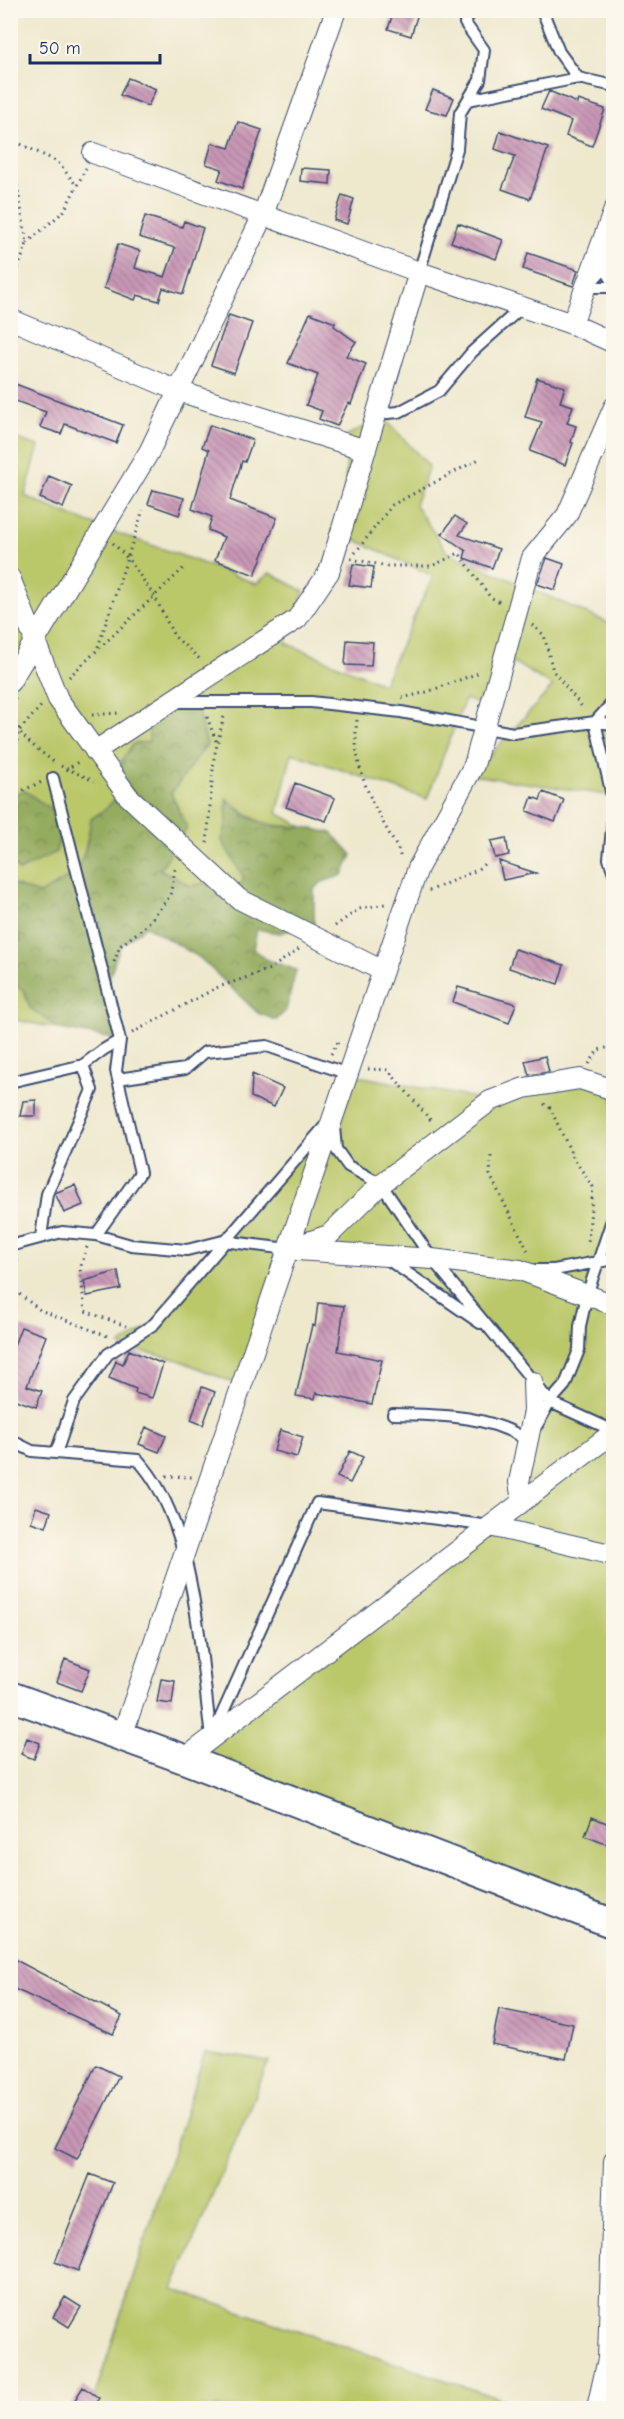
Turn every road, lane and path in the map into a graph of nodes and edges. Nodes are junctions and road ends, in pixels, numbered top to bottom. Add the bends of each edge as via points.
1 (61, 10) edge
2 (74, 10) edge
3 (336, 10) edge
4 (471, 10) edge
5 (542, 10) edge
6 (578, 78) junction
7 (614, 86) edge
8 (468, 100) junction
9 (10, 139) edge
10 (10, 144) edge
11 (93, 153) joint
12 (77, 186) junction
13 (614, 210) edge
14 (263, 215) junction
15 (27, 243) junction
16 (605, 261) edge
17 (419, 272) junction
18 (614, 285) edge
19 (586, 287) junction
20 (10, 291) edge
21 (522, 307) junction
22 (10, 319) edge
23 (573, 324) junction
24 (614, 343) edge
25 (178, 391) junction
26 (614, 407) edge
27 (377, 414) junction
28 (366, 450) junction
29 (481, 458) dead end
30 (143, 510) dead end
31 (101, 531) junction
32 (342, 557) junction
33 (129, 560) junction
34 (186, 566) dead end
35 (10, 578) edge
36 (155, 597) junction
37 (517, 612) junction
38 (35, 642) junction
39 (97, 649) junction
40 (502, 664) junction
41 (214, 673) junction
42 (15, 675) edge
43 (55, 691) junction
44 (393, 700) dead end
45 (614, 701) edge
46 (169, 702) junction
47 (227, 702) junction
48 (358, 707) junction
49 (126, 712) dead end
50 (71, 717) junction
51 (595, 722) junction
52 (614, 724) edge
53 (484, 727) junction
54 (18, 732) junction
55 (95, 751) junction
56 (53, 778) dead end
57 (98, 783) dead end
58 (12, 795) dead end
59 (614, 804) edge
60 (614, 809) edge
61 (207, 834) junction
62 (198, 850) junction
63 (614, 873) edge
64 (407, 900) junction
65 (383, 971) junction
66 (106, 987) junction
67 (120, 1040) junction
68 (614, 1046) edge
69 (83, 1065) junction
70 (351, 1066) junction
71 (118, 1079) junction
72 (580, 1079) junction
73 (10, 1082) edge
74 (524, 1088) junction
75 (614, 1090) edge
76 (333, 1117) junction
77 (444, 1136) junction
78 (491, 1156) dead end
79 (381, 1184) junction
80 (614, 1214) edge
81 (93, 1235) junction
82 (41, 1237) junction
83 (223, 1241) junction
84 (23, 1242) junction
85 (10, 1246) edge
86 (288, 1250) junction
87 (381, 1255) junction
88 (432, 1258) junction
89 (614, 1259) edge
90 (598, 1262) junction
91 (529, 1270) junction
92 (10, 1286) edge
93 (587, 1295) junction
94 (614, 1305) edge
95 (490, 1330) junction
96 (125, 1343) junction
97 (533, 1382) junction
98 (550, 1402) junction
99 (393, 1414) dead end
100 (614, 1431) edge
101 (10, 1440) edge
102 (528, 1440) junction
103 (56, 1453) junction
104 (156, 1478) junction
105 (210, 1478) junction
106 (522, 1501) junction
107 (490, 1526) junction
108 (185, 1550) junction
109 (614, 1555) edge
110 (10, 1696) edge
111 (122, 1736) junction
112 (212, 1738) junction
113 (184, 1759) junction
114 (614, 1924) edge
115 (614, 2161) edge
116 (612, 2273) edge
117 (597, 2409) edge

1 - 2 path
3 - 14 street
4 - 8 lane via 465,23 484,50 480,80
5 - 6 lane via 559,52
6 - 7 lane
6 - 8 lane
8 - 17 lane via 460,113 457,150
9 - 12 path via 58,162
10 - 15 path
11 - 12 path
11 - 14 street
12 - 15 path via 64,211
13 - 16 street
14 - 17 street
14 - 25 street
15 - 20 path
16 - 18 lane
16 - 19 street
17 - 21 street
17 - 27 street
18 - 19 lane
19 - 23 street
21 - 23 street
21 - 27 lane via 472,352 439,391 399,412
22 - 25 street
23 - 24 street
25 - 28 street
25 - 31 street via 149,452
26 - 37 street via 567,515 532,558
27 - 28 street
28 - 32 street
29 - 32 path via 392,505
30 - 33 path
31 - 33 path
31 - 38 street
32 - 37 path via 387,566 432,566 459,553 490,597
32 - 41 street via 297,619
33 - 36 path
33 - 39 path
34 - 36 path
35 - 38 street
36 - 39 path
36 - 41 path via 174,636
37 - 40 street
37 - 51 path via 544,635 553,671
38 - 42 street
38 - 43 street
39 - 43 path
40 - 44 path via 427,692
40 - 53 street
41 - 46 street
42 - 54 path via 13,711
43 - 50 street
43 - 54 path
45 - 51 lane
46 - 47 lane
46 - 55 street
47 - 48 lane via 311,702
47 - 61 path via 214,757
48 - 53 lane
48 - 64 path via 354,740 366,792 399,851
49 - 50 path
50 - 55 street
51 - 52 lane
51 - 53 lane via 513,733
51 - 59 lane
53 - 64 street via 474,765 418,868
54 - 57 path via 56,764
54 - 58 path
55 - 62 street via 128,796
56 - 66 lane
60 - 63 lane via 609,859
61 - 62 path
61 - 62 path
62 - 65 street via 239,899
62 - 66 path via 175,870 170,896 146,926 120,946
64 - 65 street
65 - 70 street
66 - 67 lane
67 - 69 lane
67 - 71 lane
68 - 72 path via 598,1050
69 - 73 lane
69 - 82 lane via 92,1090 47,1194
70 - 71 lane via 267,1046 204,1052 185,1069
70 - 76 street
70 - 77 path via 388,1070
71 - 81 lane via 140,1173
72 - 74 street
72 - 75 street
74 - 77 street via 490,1101
74 - 90 path via 550,1108 574,1159 592,1186 588,1248
76 - 79 lane via 336,1149 348,1166
76 - 83 lane
76 - 86 street
77 - 79 street
78 - 91 path via 490,1175
79 - 86 street via 329,1235
79 - 88 lane
80 - 90 lane
81 - 82 lane via 62,1232
81 - 83 lane via 131,1245 187,1250
81 - 96 path via 80,1269 85,1311 126,1324
82 - 84 lane
83 - 86 lane
83 - 96 lane via 154,1324
84 - 85 lane
84 - 92 path
86 - 87 street
86 - 105 street
87 - 88 street
87 - 95 lane
88 - 91 street
88 - 95 lane
89 - 90 lane
90 - 91 lane
90 - 93 lane
91 - 93 street
92 - 96 path via 40,1310
93 - 94 street
93 - 98 lane via 579,1350 565,1385
95 - 97 lane
96 - 103 lane via 108,1354 74,1401
97 - 98 lane
97 - 102 street via 534,1411
98 - 100 lane
98 - 102 lane
99 - 102 lane via 489,1421
100 - 106 street
101 - 103 lane via 32,1451
102 - 106 street via 519,1482
103 - 104 lane via 138,1460
104 - 105 path via 173,1474
104 - 108 lane
105 - 108 street
106 - 107 street
107 - 109 street
107 - 112 street
107 - 112 lane via 317,1503
108 - 111 street
108 - 112 lane
110 - 111 main road
111 - 113 main road
112 - 113 street
113 - 114 main road
115 - 116 street
116 - 117 street via 608,2359

